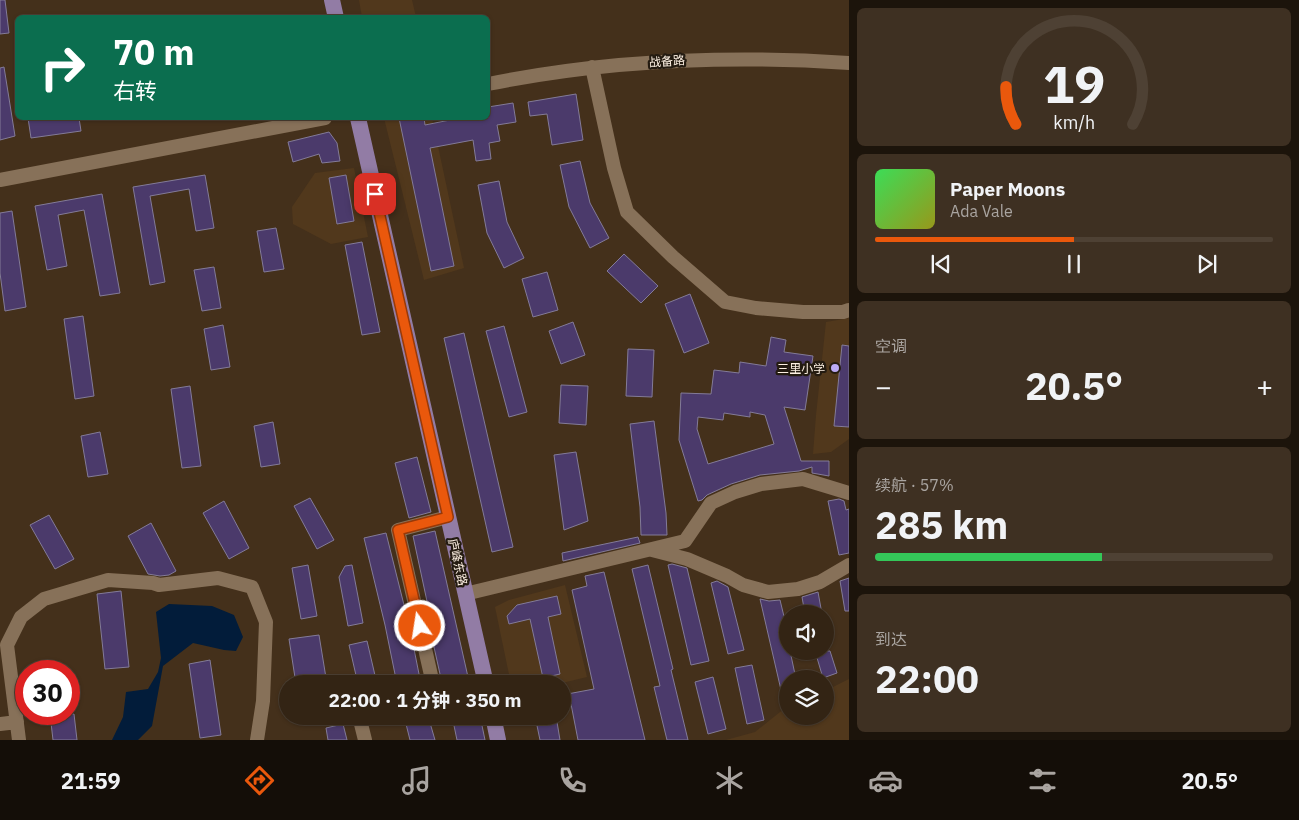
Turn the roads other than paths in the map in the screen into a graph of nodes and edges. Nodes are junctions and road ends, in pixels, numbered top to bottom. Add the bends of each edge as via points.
1 (332, 0) edge
2 (335, 15) edge
3 (849, 63) edge
4 (592, 67) junction
5 (490, 84) edge
6 (315, 120) edge
7 (358, 120) edge
8 (0, 180) edge
9 (849, 310) edge
10 (849, 493) edge
11 (448, 517) junction
12 (652, 550) junction
13 (849, 565) edge
14 (465, 594) junction
15 (431, 675) edge
16 (480, 675) edge
17 (15, 707) edge
18 (15, 722) edge
19 (0, 724) edge
20 (17, 725) edge
21 (361, 725) edge
22 (495, 725) edge
23 (19, 740) edge
24 (258, 740) edge
25 (365, 740) edge
26 (498, 740) edge

1 - 2 main road
3 - 4 street, 战备路 via 680,60
4 - 5 street, 战备路
4 - 9 street via 627,212 673,256 725,302 803,312
6 - 8 street
7 - 11 main road, 庐峰东路
10 - 12 street via 803,479 761,484 711,503 685,541
11 - 14 main road, 庐峰东路
11 - 15 street via 398,530
12 - 13 street via 699,563 743,585 768,592 798,589 820,582
12 - 14 street
14 - 16 main road, 庐峰东路
17 - 24 street via 7,645 21,617 44,599 108,580 159,585 218,578 252,587 266,622
18 - 19 street
20 - 23 street
21 - 25 street
22 - 26 main road

